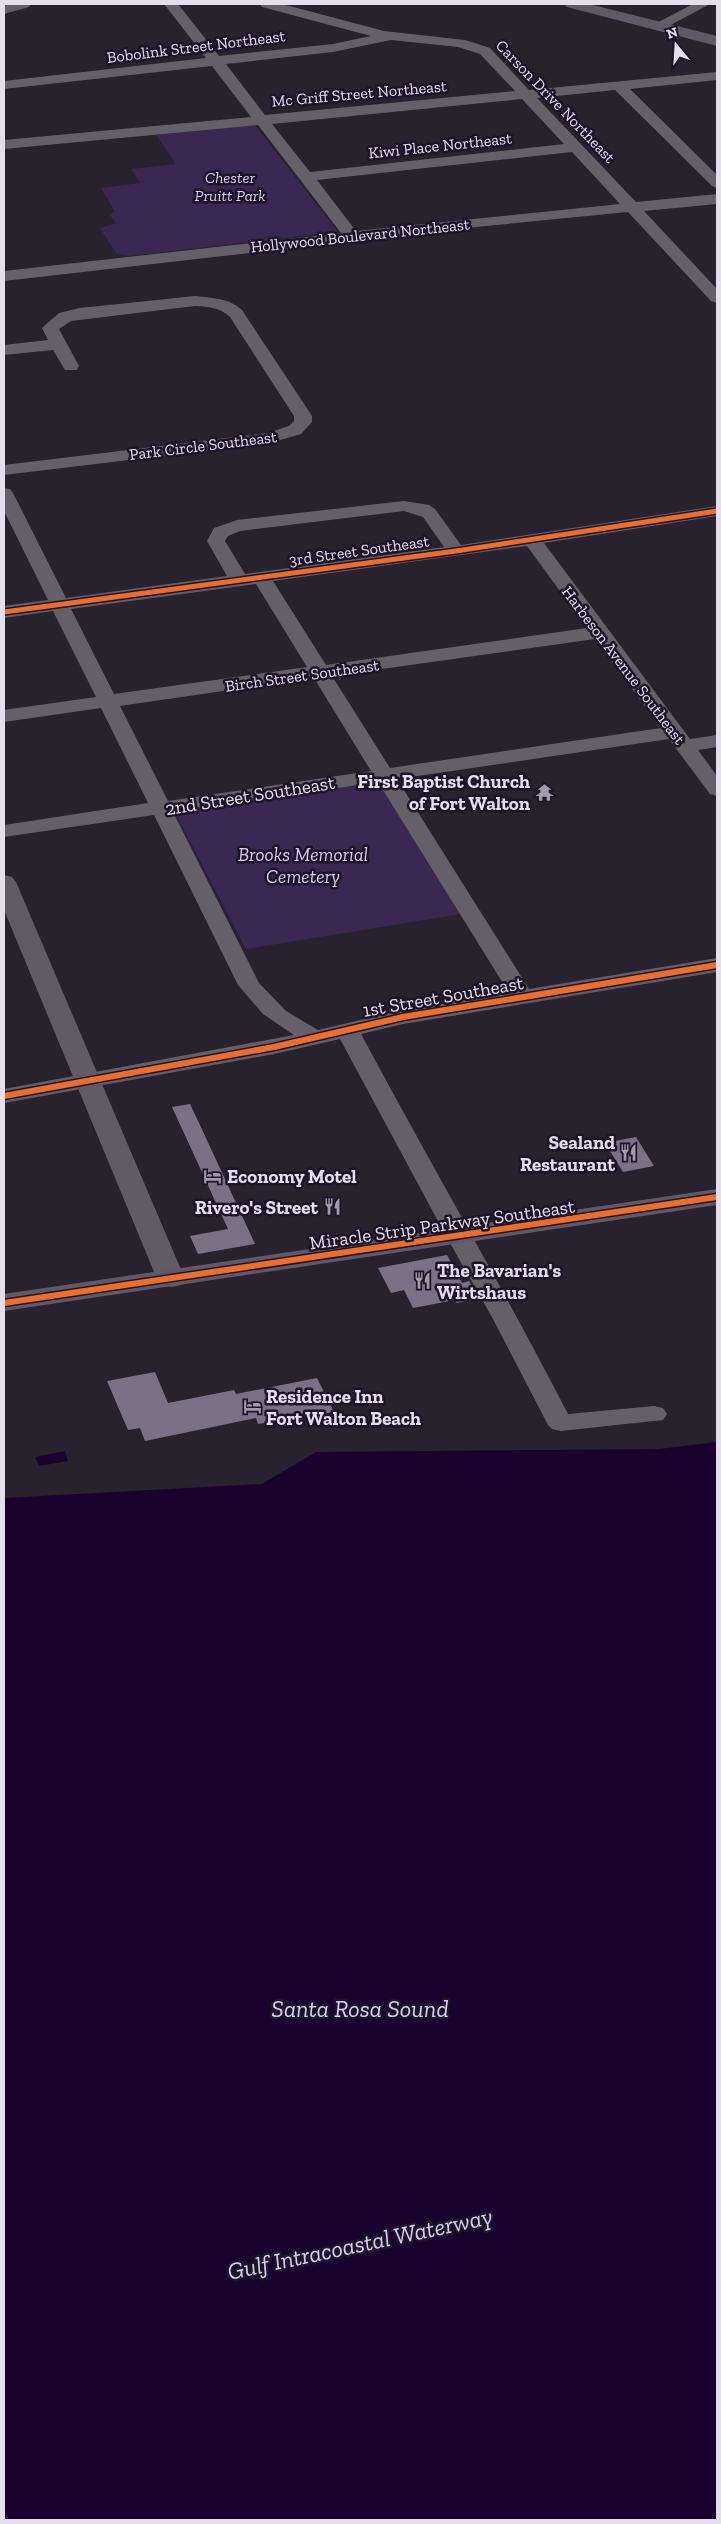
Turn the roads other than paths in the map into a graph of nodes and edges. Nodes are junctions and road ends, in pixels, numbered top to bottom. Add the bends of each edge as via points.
1 (24, 4) edge
2 (171, 4) edge
3 (267, 4) edge
4 (572, 4) edge
5 (703, 4) edge
6 (4, 10) edge
7 (658, 26) junction
8 (390, 36) junction
9 (717, 41) edge
10 (217, 62) junction
11 (717, 76) edge
12 (4, 85) edge
13 (620, 86) junction
14 (527, 95) junction
15 (262, 120) junction
16 (4, 145) edge
17 (577, 147) junction
18 (306, 177) junction
19 (717, 182) edge
20 (717, 199) edge
21 (633, 207) junction
22 (352, 236) junction
23 (4, 276) edge
24 (717, 298) edge
25 (58, 344) junction
26 (4, 350) edge
27 (71, 366) dead end
28 (4, 470) edge
29 (4, 493) edge
30 (717, 511) edge
31 (532, 540) junction
32 (456, 551) junction
33 (261, 577) junction
34 (239, 580) junction
35 (59, 604) junction
36 (4, 612) edge
37 (600, 632) junction
38 (321, 672) junction
39 (107, 702) junction
40 (4, 716) edge
41 (679, 739) junction
42 (717, 741) edge
43 (386, 774) junction
44 (717, 790) edge
45 (161, 808) junction
46 (4, 832) edge
47 (4, 882) edge
48 (717, 965) edge
49 (523, 997) junction
50 (347, 1030) junction
51 (314, 1037) junction
52 (88, 1081) junction
53 (4, 1096) edge
54 (717, 1197) edge
55 (458, 1236) junction
56 (171, 1279) junction
57 (4, 1303) edge
58 (654, 1414) dead end

1 - 6 street
2 - 10 street
3 - 8 street, Carson Drive Northeast
4 - 7 highway
5 - 7 street
7 - 9 highway
8 - 10 street, Bobolink Street Northeast via 341,47
8 - 14 street, Carson Drive Northeast via 476,46 492,57
10 - 12 street, Bobolink Street Northeast
10 - 15 street
11 - 13 street, Mc Griff Street Northeast
13 - 14 street, Mc Griff Street Northeast
13 - 19 street
14 - 15 street, Mc Griff Street Northeast
14 - 17 street, Carson Drive Northeast
15 - 16 street, Mc Griff Street Northeast
15 - 18 street
17 - 18 street, Kiwi Place Northeast
17 - 21 street, Carson Drive Northeast
18 - 22 street
20 - 21 street, Hollywood Boulevard Northeast
21 - 22 street, Hollywood Boulevard Northeast
21 - 24 street, Carson Drive Northeast
22 - 23 street, Hollywood Boulevard Northeast
25 - 26 street
25 - 27 street
25 - 28 street, Park Circle Southeast via 50,328 71,315 184,302 217,303 236,314 303,416 303,422 295,430 270,438
29 - 35 street
30 - 31 street, 3rd Street Southeast
31 - 32 street, 3rd Street Southeast
31 - 37 street, Harbeson Avenue Southeast
32 - 33 street, 3rd Street Southeast
32 - 34 street via 429,513 404,506 238,526 221,532 216,541
33 - 34 street, 3rd Street Southeast
33 - 38 street
34 - 35 street, 3rd Street Southeast
35 - 36 street, 3rd Street Southeast
35 - 39 street
37 - 38 street, Birch Street Southeast
37 - 41 street, Harbeson Avenue Southeast
38 - 39 street, Birch Street Southeast
38 - 43 street
39 - 40 street, Birch Street Southeast
39 - 45 street
41 - 42 street, 2nd Street Southeast
41 - 43 street, 2nd Street Southeast
41 - 44 street, Harbeson Avenue Southeast
43 - 45 street, 2nd Street Southeast
43 - 49 street
45 - 46 street, 2nd Street Southeast
45 - 51 street via 249,985 268,1009
47 - 52 main road
48 - 49 street, 1st Street Southeast
49 - 50 street, 1st Street Southeast
50 - 51 street, 1st Street Southeast
50 - 55 street
51 - 52 street, 1st Street Southeast
52 - 53 street, 1st Street Southeast
52 - 56 main road
54 - 55 highway, Miracle Strip Parkway Southeast
55 - 56 highway, Miracle Strip Parkway Southeast
55 - 58 street via 506,1319 557,1419 562,1423 577,1423
56 - 57 highway, Miracle Strip Parkway Southeast

